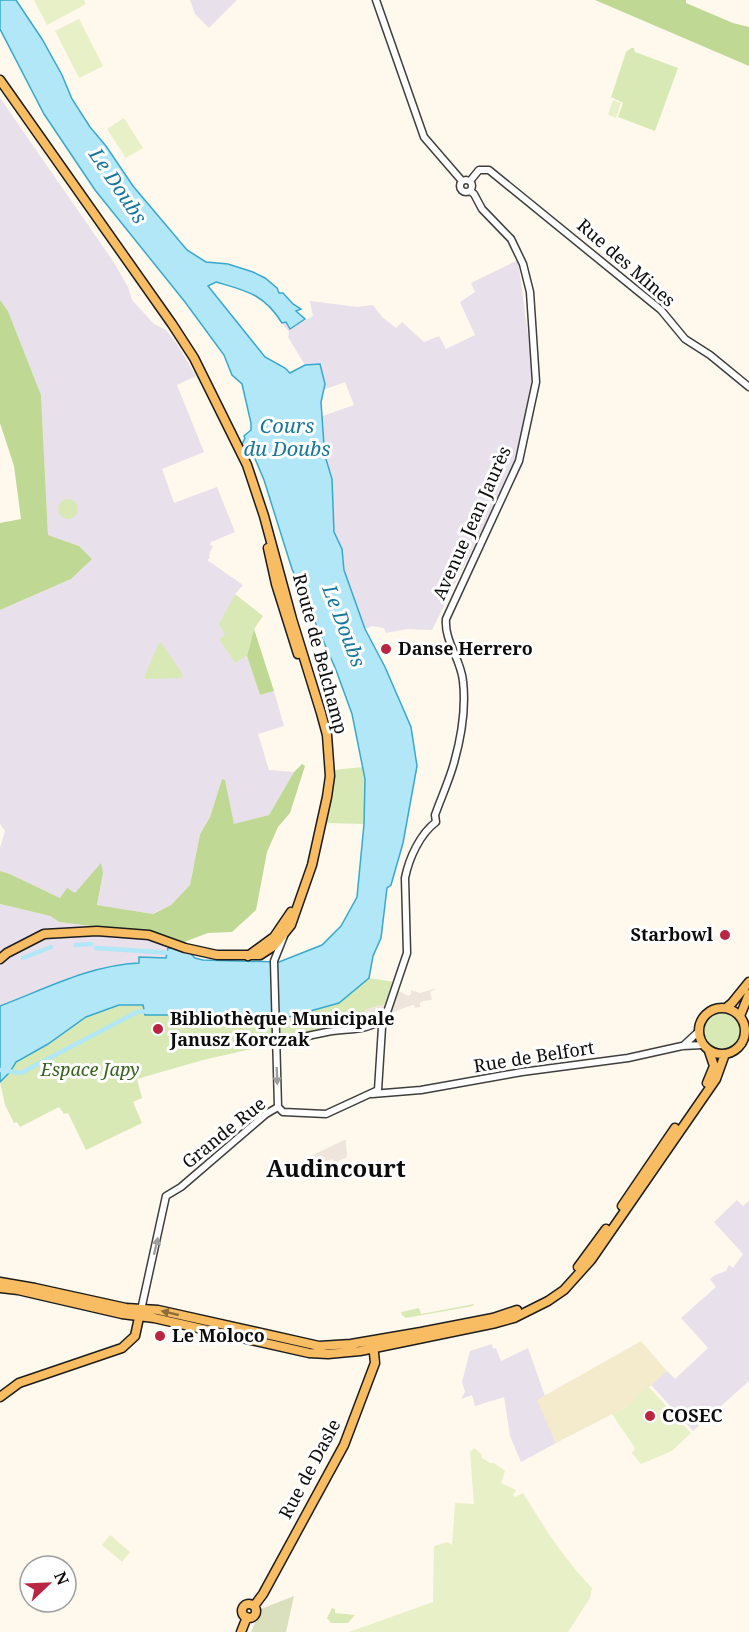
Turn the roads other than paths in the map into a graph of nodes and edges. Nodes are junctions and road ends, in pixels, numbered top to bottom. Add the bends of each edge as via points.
1 (376, 0) edge
2 (0, 80) edge
3 (0, 87) edge
4 (462, 181) junction
5 (470, 181) junction
6 (470, 190) junction
7 (749, 387) edge
8 (293, 908) junction
9 (285, 934) junction
10 (268, 952) junction
11 (247, 956) junction
12 (0, 959) edge
13 (274, 961) junction
14 (749, 982) edge
15 (749, 994) edge
16 (726, 1008) junction
17 (740, 1016) junction
18 (380, 1024) junction
19 (698, 1032) junction
20 (277, 1045) junction
21 (682, 1046) junction
22 (706, 1048) junction
23 (725, 1054) junction
24 (379, 1085) junction
25 (389, 1093) junction
26 (371, 1094) junction
27 (278, 1107) junction
28 (0, 1282) edge
29 (0, 1288) edge
30 (135, 1316) junction
31 (414, 1337) junction
32 (373, 1344) junction
33 (0, 1397) edge
34 (241, 1632) edge

1 - 4 street via 424,137
2 - 9 main road, Route de Belchamp via 194,358 255,487 321,712 329,759 327,797 312,865
3 - 8 main road, Route de Belchamp via 190,357 252,488 326,760 323,808
4 - 5 street
4 - 6 street via 461,189
5 - 6 street
5 - 7 street, Rue des Mines via 479,170 489,170 661,310 685,339
6 - 18 street, Avenue Jean Jaurès via 511,239 520,256 530,292 536,370 519,460 448,612 448,636 463,682 461,730 436,822 428,828 407,868 407,953 397,988
8 - 10 street, Route de Belchamp via 288,925
8 - 11 main road via 274,937
9 - 10 main road, Route de Belchamp
9 - 13 street
10 - 11 main road
10 - 13 street
11 - 12 main road via 206,954 149,935 97,931 44,934
13 - 20 street
14 - 16 main road
15 - 17 main road
16 - 17 main road
16 - 19 main road via 707,1013
17 - 23 main road via 745,1037 738,1048
18 - 20 street
18 - 24 street
19 - 21 street, Rue de Belfort
19 - 22 main road
20 -> 27 street
21 - 22 street, Rue de Belfort
21 - 25 street, Rue de Belfort via 615,1060
22 - 23 main road
22 - 31 main road via 714,1066 708,1081 584,1260 560,1287 511,1313
23 - 31 main road via 716,1079 591,1260 569,1285 538,1307 509,1320
24 - 25 street
24 - 26 street, Grande Rue
25 - 26 street, Rue de Belfort
26 - 27 street, Grande Rue via 326,1114 283,1112
30 -> 27 street, Grande Rue via 166,1196
28 - 30 main road
29 - 30 main road
30 - 32 main road via 156,1310 319,1346
30 - 33 main road via 135,1336 122,1348 19,1383
31 - 32 main road
32 - 34 main road, Rue de Dasle via 375,1363 344,1445 254,1606 255,1614 247,1617

